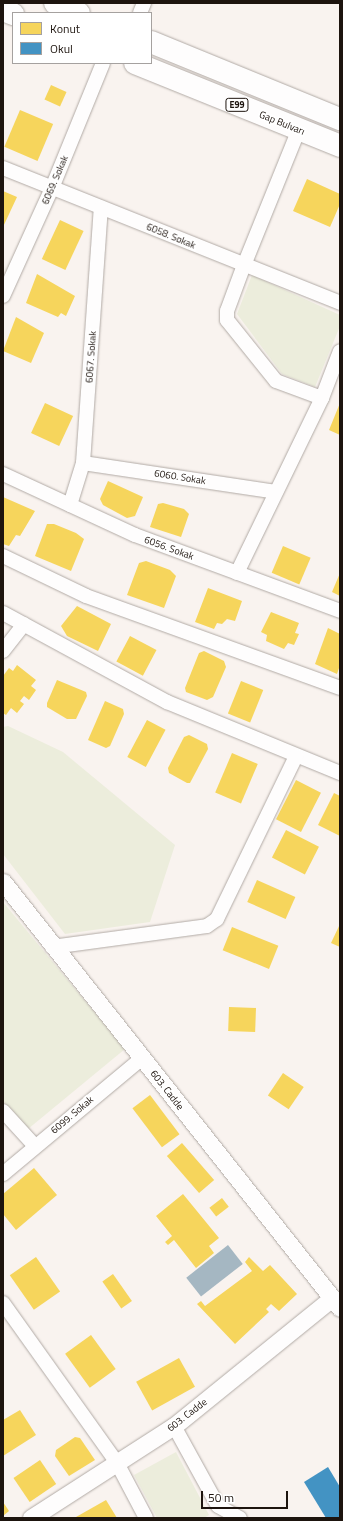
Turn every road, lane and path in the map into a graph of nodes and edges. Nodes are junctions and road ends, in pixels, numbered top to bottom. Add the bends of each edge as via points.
1 (55, 3) edge
2 (77, 12) edge
3 (152, 42) edge
4 (103, 64) edge
5 (137, 64) edge
6 (340, 118) edge
7 (299, 129) junction
8 (340, 146) edge
9 (3, 168) edge
10 (52, 188) junction
11 (101, 208) junction
12 (244, 265) junction
13 (3, 296) edge
14 (340, 303) edge
15 (340, 351) edge
16 (322, 398) junction
17 (83, 463) junction
18 (3, 474) edge
19 (276, 492) junction
20 (70, 505) junction
21 (3, 556) edge
22 (237, 573) junction
23 (340, 611) edge
24 (3, 613) edge
25 (24, 624) junction
26 (3, 651) edge
27 (340, 688) edge
28 (296, 756) junction
29 (340, 773) edge
30 (3, 882) edge
31 (52, 947) junction
32 (142, 1058) junction
33 (3, 1111) edge
34 (35, 1146) junction
35 (3, 1174) edge
36 (337, 1298) edge
37 (3, 1303) edge
38 (174, 1426) junction
39 (117, 1463) junction
40 (236, 1517) edge
41 (31, 1518) edge
42 (146, 1518) edge

1 - 2 highway
3 - 6 highway
4 - 10 street, 6069. Sokak
5 - 7 highway, Gap Bulvarı / E99
7 - 8 highway, Gap Bulvarı / E99
7 - 12 street
9 - 10 street, 6058. Sokak
10 - 11 street, 6058. Sokak
10 - 13 street, 6069. Sokak
11 - 12 street, 6058. Sokak
11 - 17 street, 6067. Sokak
12 - 14 street, 6058. Sokak
12 - 16 street via 226,320 276,381
15 - 16 street
16 - 19 street
17 - 19 street, 6060. Sokak
17 - 20 street, 6067. Sokak
18 - 20 street, 6056. Sokak
19 - 22 street
20 - 22 street, 6056. Sokak via 135,535
21 - 27 street via 86,596
22 - 23 street, 6056. Sokak
24 - 25 street
25 - 26 street
25 - 28 street via 167,702
28 - 29 street
28 - 31 street via 217,919 207,926
30 - 31 street, 603. Cadde
31 - 32 street, 603. Cadde
32 - 34 street, 6099. Sokak
32 - 36 street, 603. Cadde
33 - 34 street
34 - 35 street, 6099. Sokak
36 - 38 street, 603. Cadde
37 - 39 street
38 - 39 street, 603. Cadde
38 - 40 street via 218,1506
39 - 41 street, 603. Cadde
39 - 42 street

